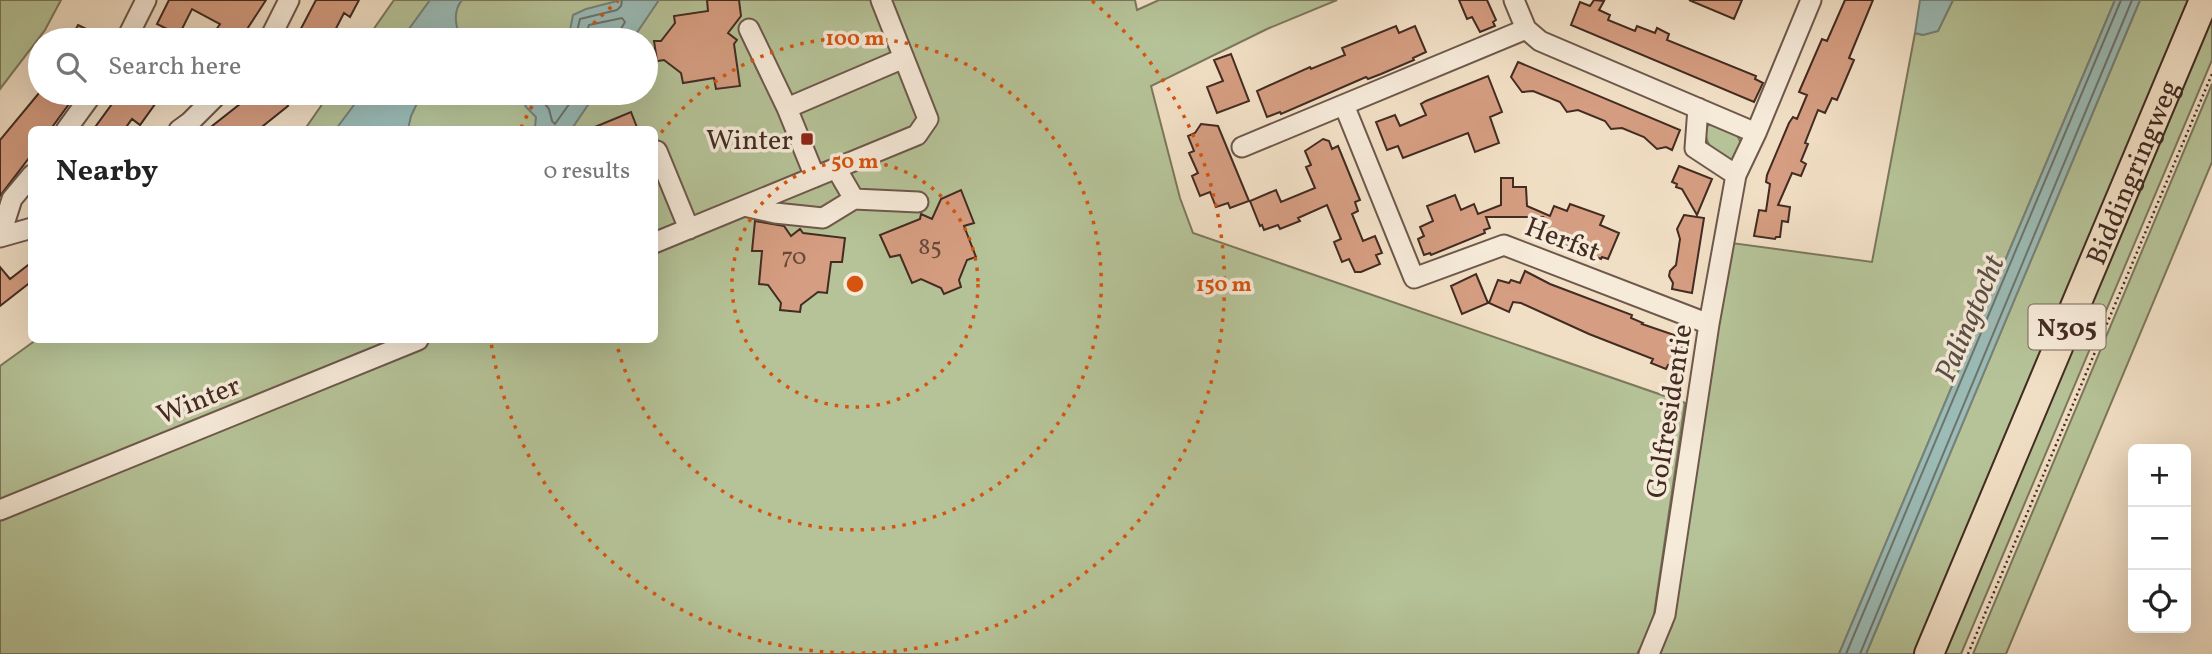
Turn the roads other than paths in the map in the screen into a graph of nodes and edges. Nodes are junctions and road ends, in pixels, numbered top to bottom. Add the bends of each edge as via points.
1 (146, 0) edge
2 (289, 0) edge
3 (881, 0) edge
4 (1514, 0) edge
5 (1811, 0) edge
6 (2204, 0) edge
7 (132, 28) edge
8 (275, 28) edge
9 (749, 29) dead end
10 (1525, 29) junction
11 (904, 58) junction
12 (84, 105) edge
13 (207, 105) edge
14 (1344, 105) junction
15 (787, 108) junction
16 (1698, 108) junction
17 (69, 126) edge
18 (184, 126) edge
19 (1756, 133) junction
20 (1242, 147) dead end
21 (658, 153) edge
22 (836, 169) junction
23 (1736, 175) junction
24 (816, 177) junction
25 (28, 180) edge
26 (854, 199) junction
27 (918, 202) dead end
28 (744, 206) junction
29 (28, 229) edge
30 (689, 229) junction
31 (0, 237) edge
32 (658, 241) edge
33 (1709, 324) junction
34 (411, 343) edge
35 (0, 510) edge
36 (1649, 654) edge
37 (1929, 654) edge

1 - 7 street
2 - 8 street
3 - 11 street
4 - 10 street
5 - 19 street
6 - 37 highway, Biddingringweg / N305
9 - 15 street
10 - 14 street
10 - 16 street via 1540,41
11 - 15 street
11 - 22 street via 928,119 917,135
12 - 17 street
13 - 18 street
14 - 20 street
14 - 33 street, Herfst via 1414,278 1504,245
15 - 24 street
16 - 19 street
16 - 23 street via 1695,148
19 - 23 street, Golfresidentie
21 - 30 street
22 - 24 street
22 - 26 street
23 - 33 street, Golfresidentie
24 - 28 street
25 - 31 street via 12,199
26 - 27 street
26 - 28 street via 823,218
28 - 30 street
29 - 31 street
30 - 32 street
33 - 36 street, Golfresidentie via 1665,615
34 - 35 street, Winter

